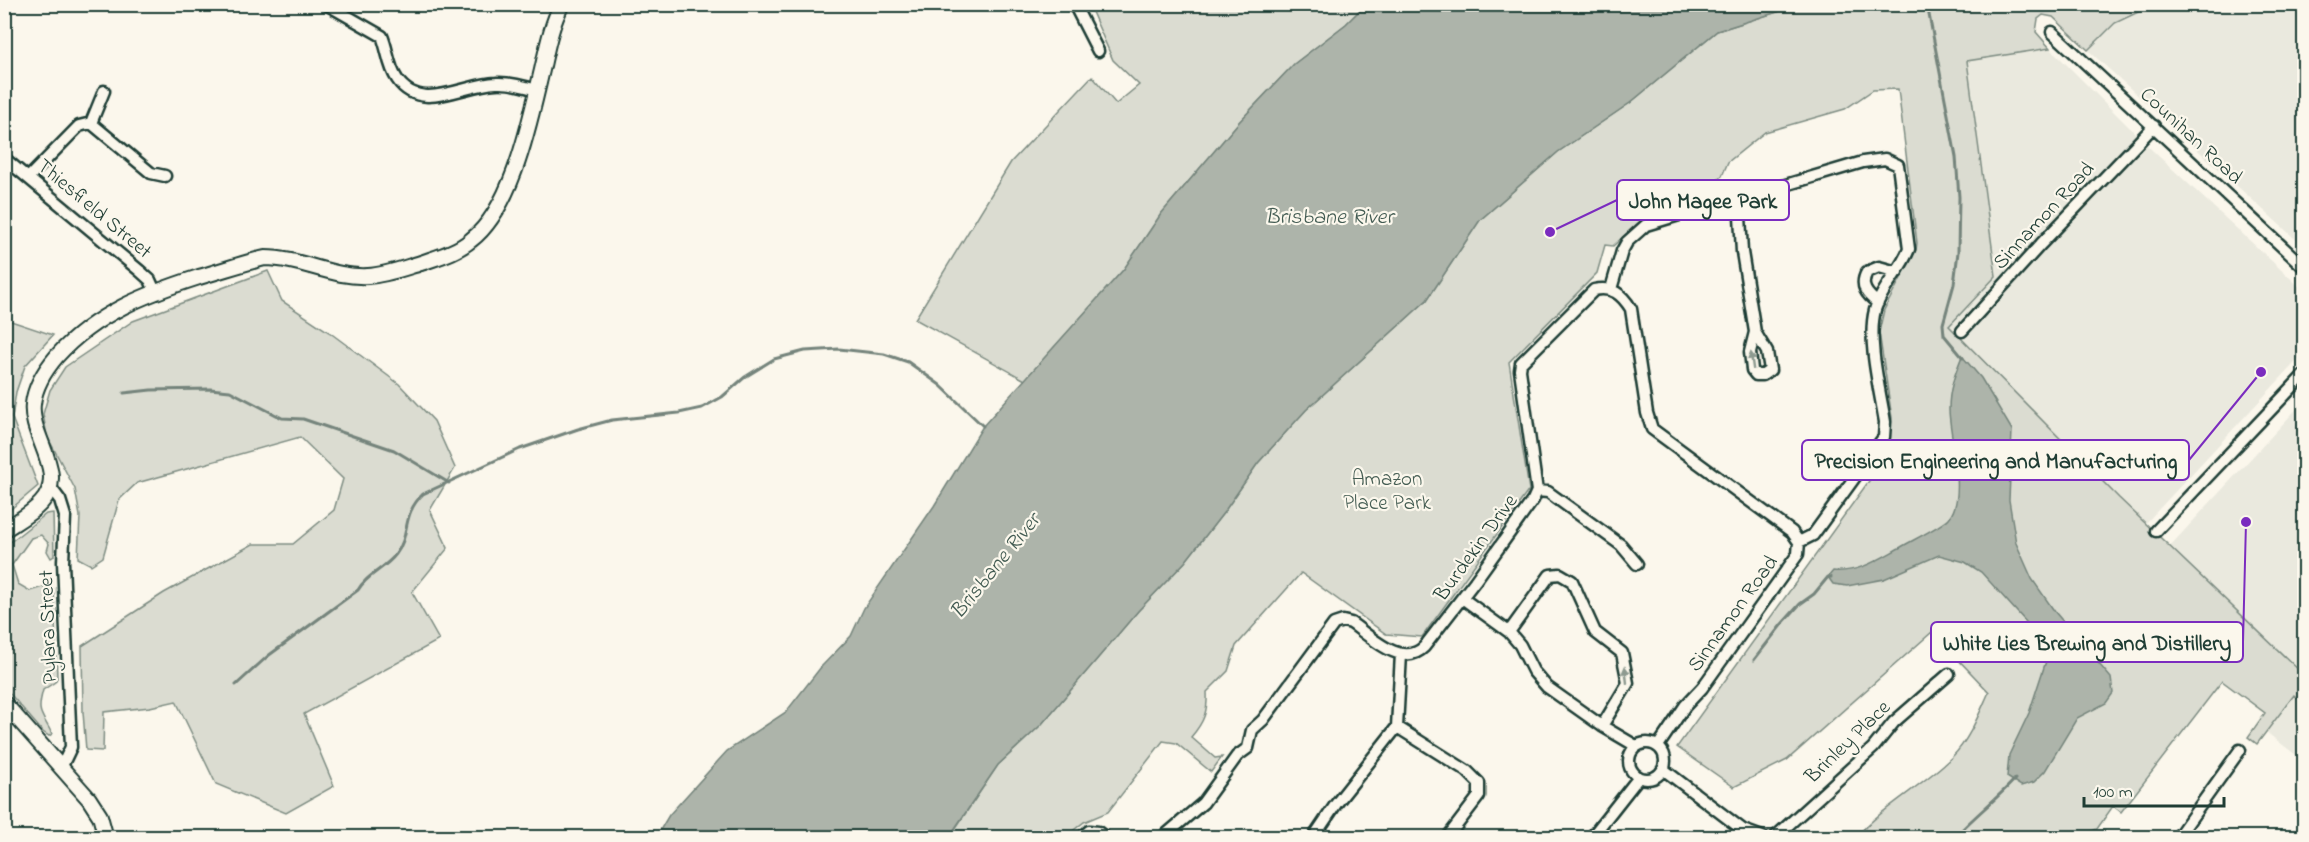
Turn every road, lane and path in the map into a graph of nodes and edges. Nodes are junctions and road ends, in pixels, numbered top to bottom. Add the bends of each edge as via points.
1 (326, 4) edge
2 (562, 4) edge
3 (1074, 4) edge
4 (2052, 32) dead end
5 (1098, 51) dead end
6 (537, 90) junction
7 (104, 91) dead end
8 (91, 123) junction
9 (2154, 126) junction
10 (4, 158) edge
11 (165, 176) dead end
12 (29, 177) junction
13 (1738, 198) junction
14 (2304, 267) edge
15 (1897, 272) junction
16 (1611, 289) junction
17 (155, 291) junction
18 (1878, 303) junction
19 (1962, 331) dead end
20 (1755, 332) dead end
21 (2304, 375) edge
22 (51, 488) junction
23 (1537, 491) junction
24 (4, 530) edge
25 (2156, 531) dead end
26 (1799, 542) junction
27 (1637, 564) dead end
28 (1462, 598) junction
29 (1509, 632) junction
30 (1401, 654) junction
31 (1949, 674) dead end
32 (4, 703) edge
33 (1602, 726) junction
34 (1397, 727) junction
35 (1636, 746) junction
36 (1658, 746) junction
37 (2240, 750) dead end
38 (62, 766) junction
39 (1663, 769) junction
40 (1639, 777) junction
41 (106, 837) edge
42 (1081, 837) edge
43 (1106, 837) edge
44 (1162, 837) edge
45 (1313, 837) edge
46 (1447, 837) edge
47 (1592, 837) edge
48 (1765, 837) edge
49 (1774, 837) edge
50 (2177, 837) edge

1 - 6 street via 382,36 391,68 411,93 427,98 493,83
2 - 6 street
3 - 5 street
4 - 9 street, Counihan Road
6 - 17 street via 521,153 501,200 480,232 456,250 370,276 265,258
7 - 8 street
8 - 11 street via 151,173
8 - 12 street via 79,126
9 - 14 street, Counihan Road
9 - 19 street, Sinnamon Road
10 - 12 street, Thiesfield Street
12 - 17 street, Thiesfield Street via 150,280
13 - 15 street via 1863,162 1893,162 1900,172 1910,243
13 - 16 street via 1711,194 1679,215 1646,225 1622,251
13 - 20 street
15 - 18 street
15 - 18 street via 1879,267 1867,272 1864,288
16 - 23 street, Burdekin Drive via 1588,294 1521,363
16 - 26 street via 1631,309 1652,429 1792,532
17 - 22 street via 114,310 78,335 39,381 32,414 51,471
18 - 26 street, Sinnamon Road via 1872,334 1885,432 1813,535
21 - 25 street
22 - 24 street via 40,504
22 - 38 street, Pylara Street via 65,516 63,562 71,747
23 - 27 street via 1548,492 1612,538
23 - 28 street, Burdekin Drive
26 - 36 street, Sinnamon Road via 1798,554
28 - 29 street
28 - 30 street, Burdekin Drive via 1418,652
29 - 33 street via 1541,682
33 -> 29 street via 1628,683 1622,653 1595,632 1572,581 1560,574 1550,575
30 - 34 street
30 - 44 street via 1351,622 1334,624 1252,730 1248,748 1237,756 1203,803
31 - 49 street, Brinley Place
32 - 38 street
33 - 35 street
34 - 45 street
34 - 46 street via 1467,771 1479,783 1479,796
35 - 36 street via 1647,742
35 - 40 street via 1629,762
36 - 39 street via 1665,757
37 - 50 street
38 - 41 street via 100,816
39 - 40 street via 1656,777
39 - 48 street via 1743,830
40 - 47 street
42 - 43 street via 1089,831

